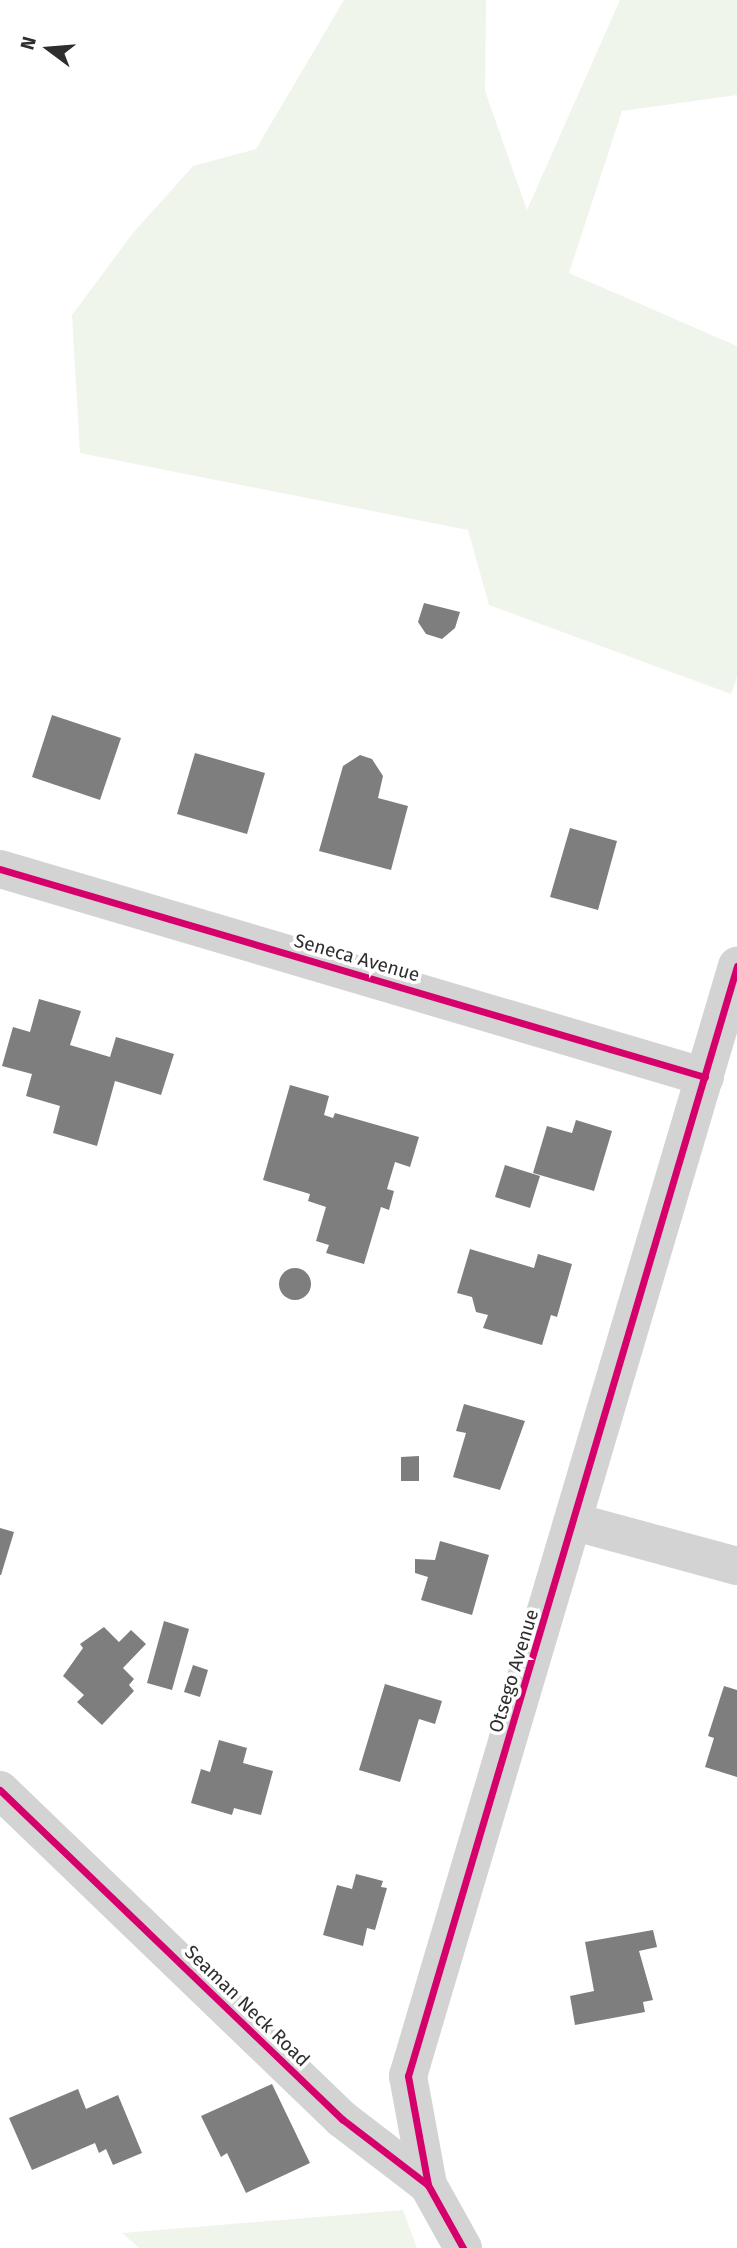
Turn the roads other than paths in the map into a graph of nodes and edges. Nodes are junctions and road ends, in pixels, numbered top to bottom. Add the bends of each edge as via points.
1 (0, 869) edge
2 (737, 966) edge
3 (705, 1077) junction
4 (575, 1522) junction
5 (737, 1566) edge
6 (0, 1790) edge
7 (428, 2185) junction
8 (463, 2248) edge

1 - 3 street, Seneca Avenue
2 - 3 street, Otsego Avenue
3 - 4 street, Otsego Avenue
4 - 5 street
4 - 7 street, Otsego Avenue via 408,2076
6 - 7 street, Seaman Neck Road via 342,2119
7 - 8 street, Seaman Neck Road

